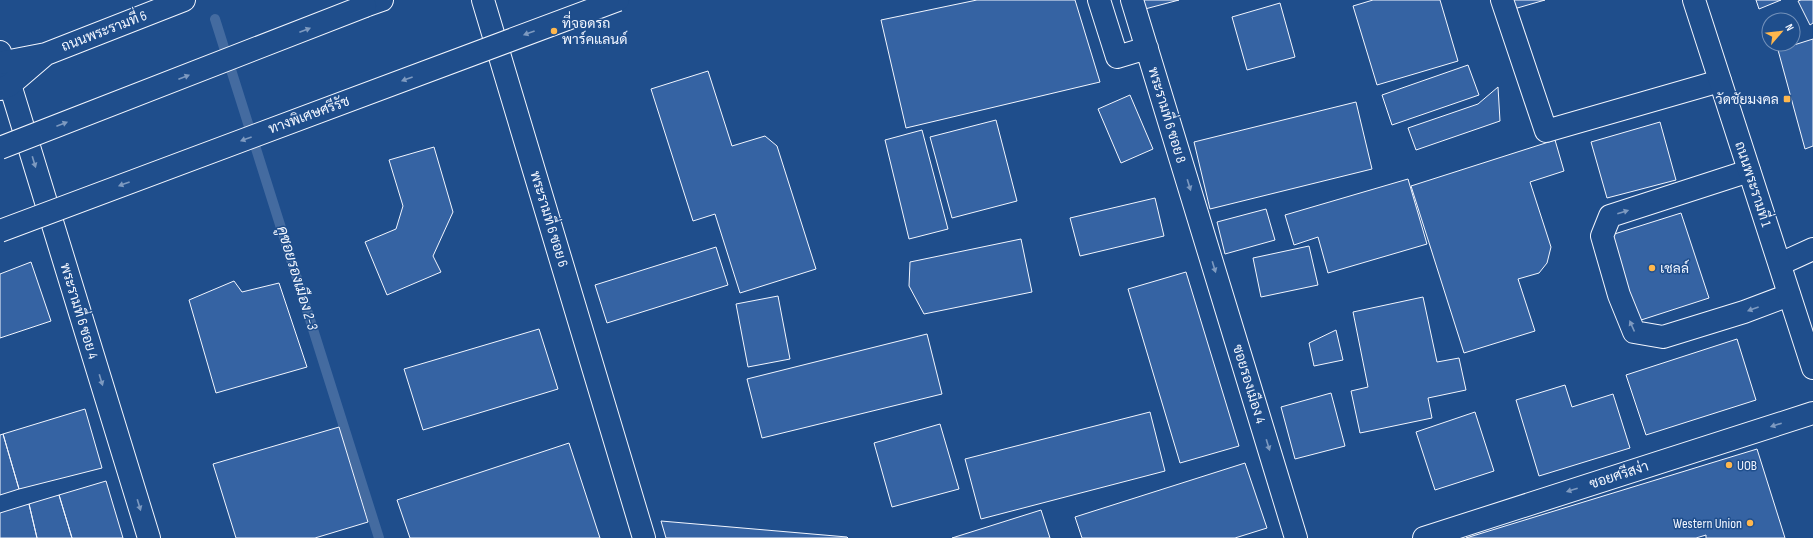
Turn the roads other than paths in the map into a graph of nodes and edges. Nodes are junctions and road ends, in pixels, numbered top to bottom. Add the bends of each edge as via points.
1 (184, 0) edge
2 (382, 0) edge
3 (483, 0) edge
4 (618, 0) edge
5 (1099, 0) edge
6 (1132, 0) edge
7 (1502, 0) edge
8 (1694, 0) edge
9 (1147, 48) junction
10 (46, 54) junction
11 (1, 59) edge
12 (1720, 81) junction
13 (5, 87) edge
14 (0, 148) edge
15 (1750, 171) junction
16 (1202, 230) joint
17 (0, 231) edge
18 (1813, 249) edge
19 (1780, 264) junction
20 (1790, 295) junction
21 (1813, 368) edge
22 (1813, 413) edge
23 (149, 538) edge
24 (644, 538) edge
25 (1296, 538) edge
26 (1424, 538) edge

1 - 10 main road, ถนนพระรามที่ 6
14 -> 2 main road, bridge
3 - 24 main road, พระรามที่ 6 ซอย 6
4 -> 17 main road, ทางพิเศษศรีรัช, bridge
5 - 9 main road via 1117,57
6 - 9 main road, พระรามที่ 6 ซอย 8
7 - 12 main road via 1546,131
8 - 12 main road, ถนนพระรามที่ 1
9 -> 16 main road, พระรามที่ 6 ซอย 8
10 - 11 main road, ถนนพระรามที่ 6
10 - 13 main road, ถนนพระรามที่ 6
11 - 13 main road, พระรามที่ 6 ซอย 4
12 - 15 main road, ถนนพระรามที่ 1
13 -> 23 main road, พระรามที่ 6 ซอย 4
15 - 19 main road, ถนนพระรามที่ 1
20 -> 15 main road via 1663,337 1634,332 1619,295 1602,236 1610,216
16 -> 25 main road, ซอยรองเมือง 4
18 - 19 main road
19 - 20 main road, ถนนพระรามที่ 1
20 - 21 main road, ถนนพระรามที่ 1
22 -> 26 main road, ซอยศรีสง่า

